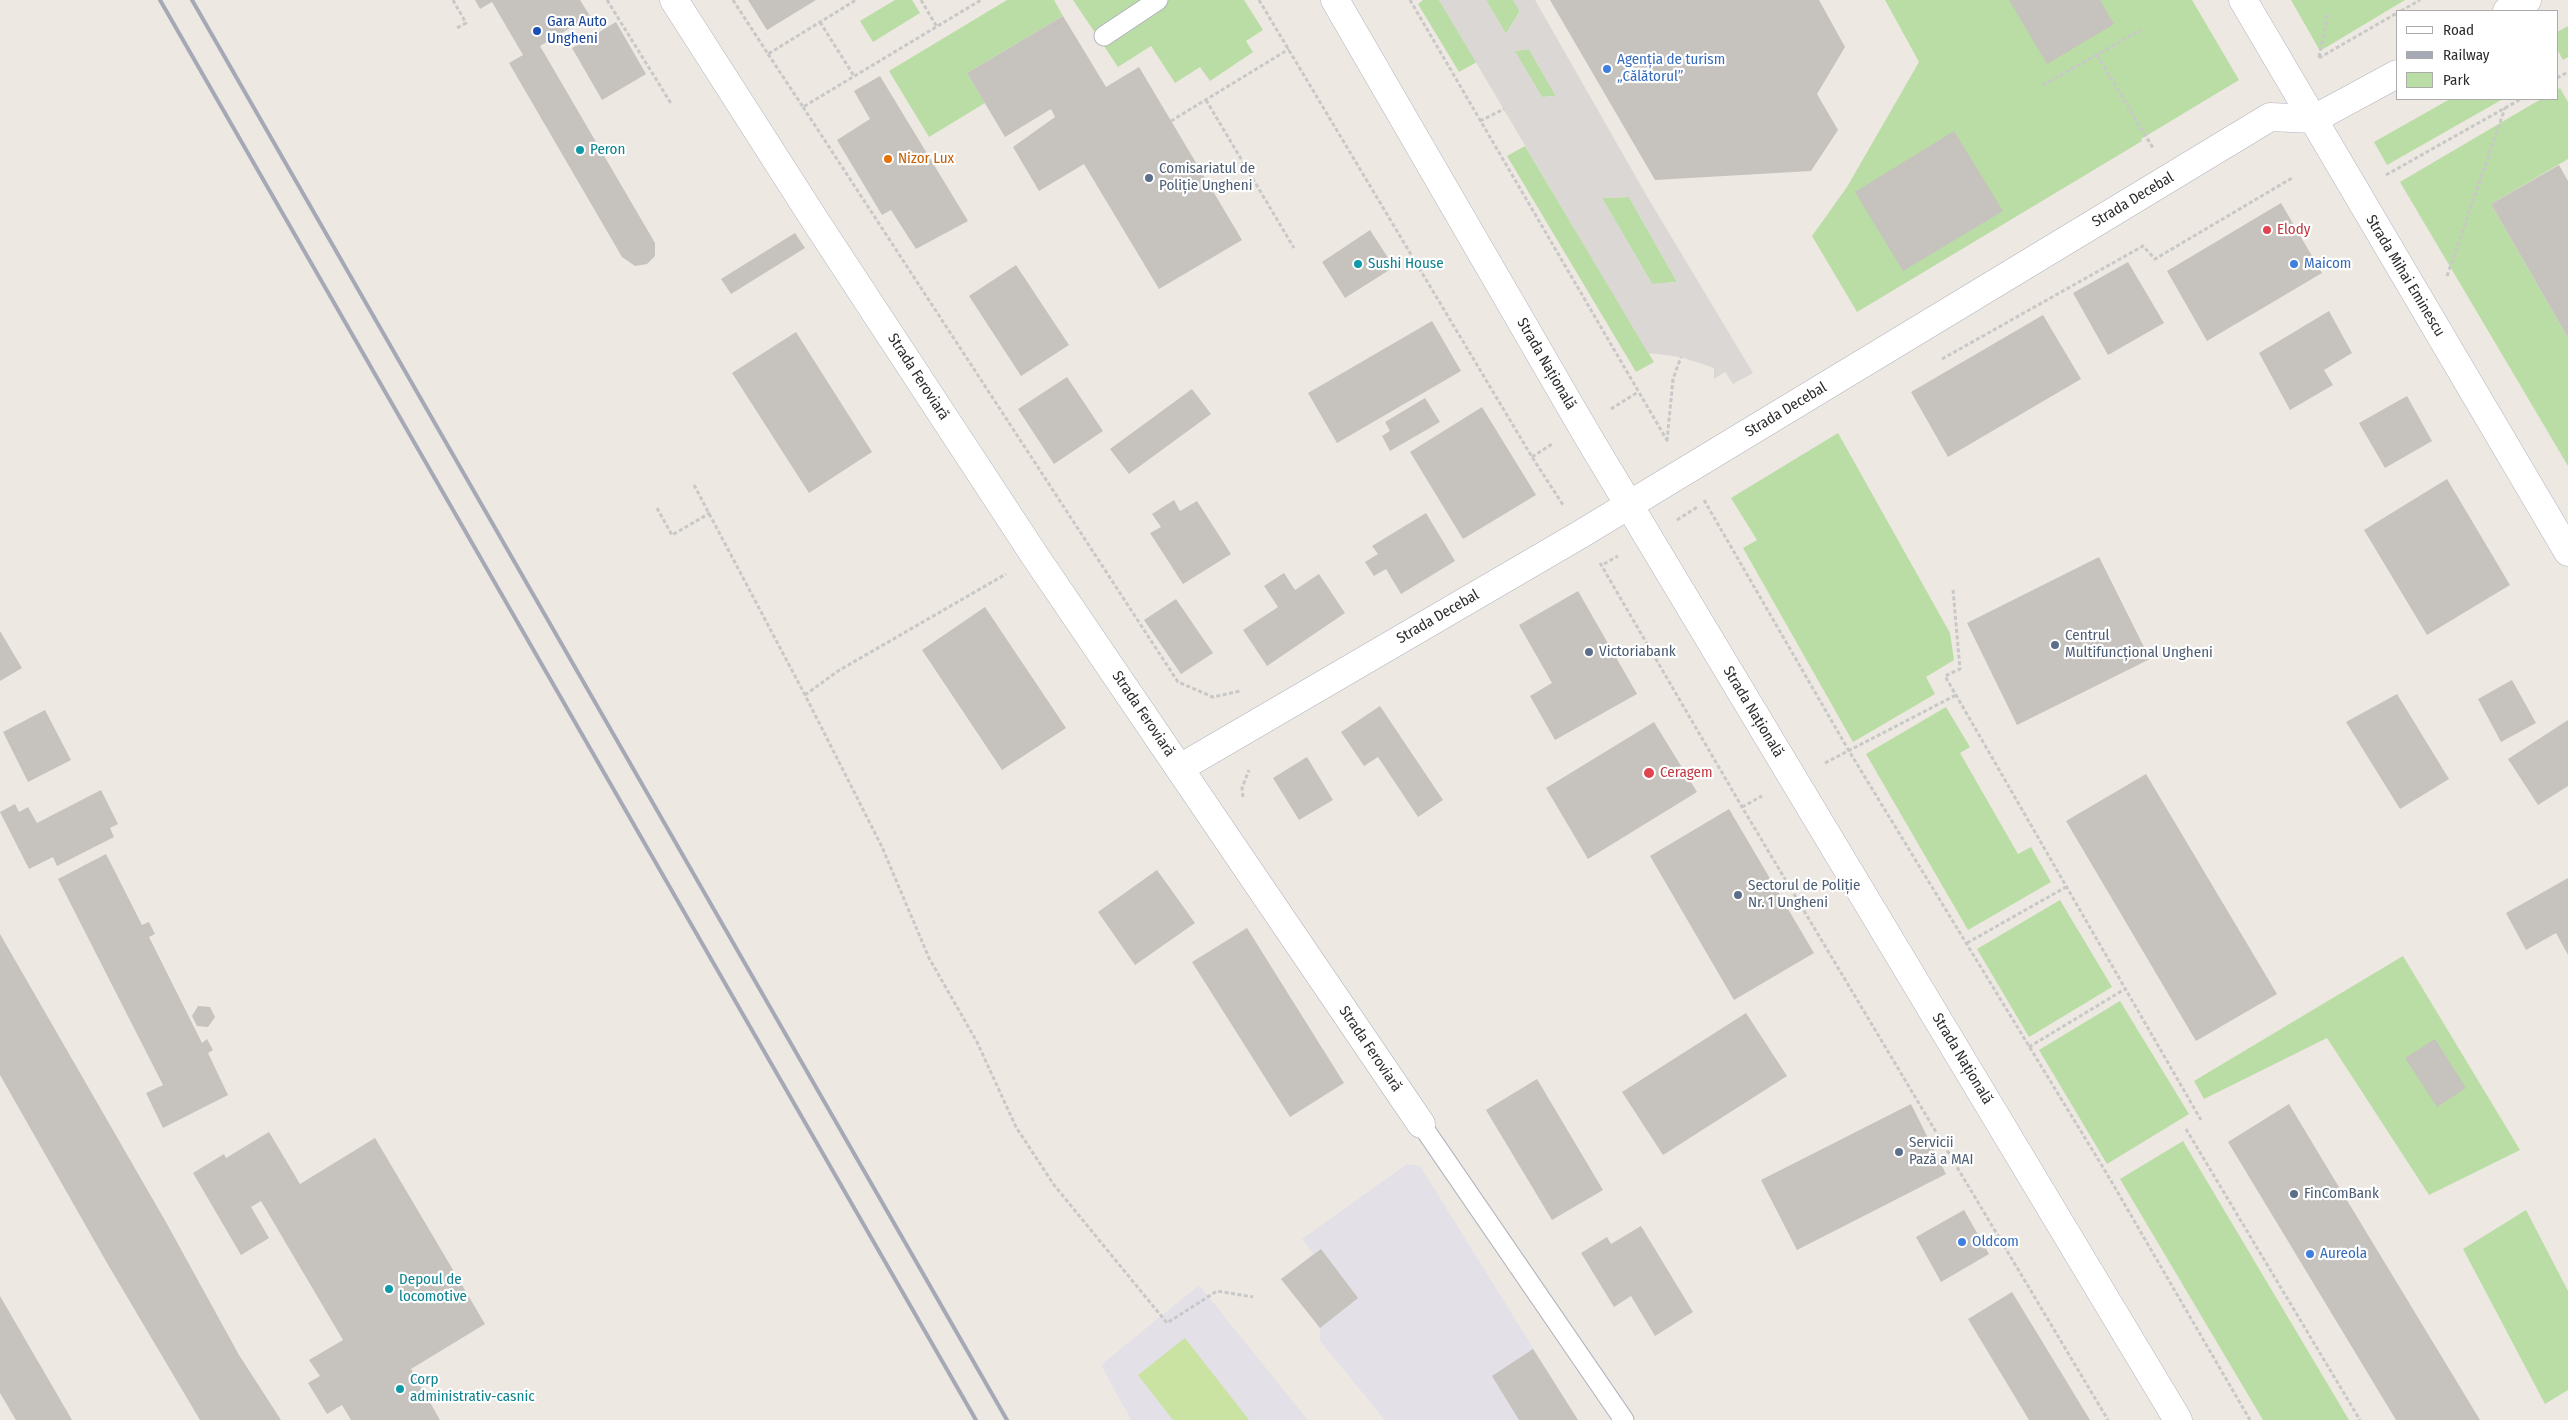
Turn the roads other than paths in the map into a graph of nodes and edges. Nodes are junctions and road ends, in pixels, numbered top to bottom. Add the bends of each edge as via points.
1 (674, 0) edge
2 (1158, 0) edge
3 (1335, 0) edge
4 (2243, 0) edge
5 (2527, 0) edge
6 (2509, 10) edge
7 (1104, 36) dead end
8 (2396, 75) edge
9 (2314, 119) junction
10 (1628, 504) junction
11 (2568, 552) edge
12 (1180, 768) junction
13 (1421, 1124) joint
14 (1624, 1420) edge
15 (2178, 1420) edge

1 - 12 street, Strada Feroviară via 1035,556
2 - 7 lane
3 - 10 street, Strada Națională
4 - 9 street, Strada Mihai Eminescu
5 - 6 street
8 - 9 street
9 - 10 street, Strada Decebal via 2270,117
9 - 11 street, Strada Mihai Eminescu
10 - 12 street, Strada Decebal
10 - 15 street, Strada Națională
12 - 13 street, Strada Feroviară
13 - 14 lane, Strada Feroviară

